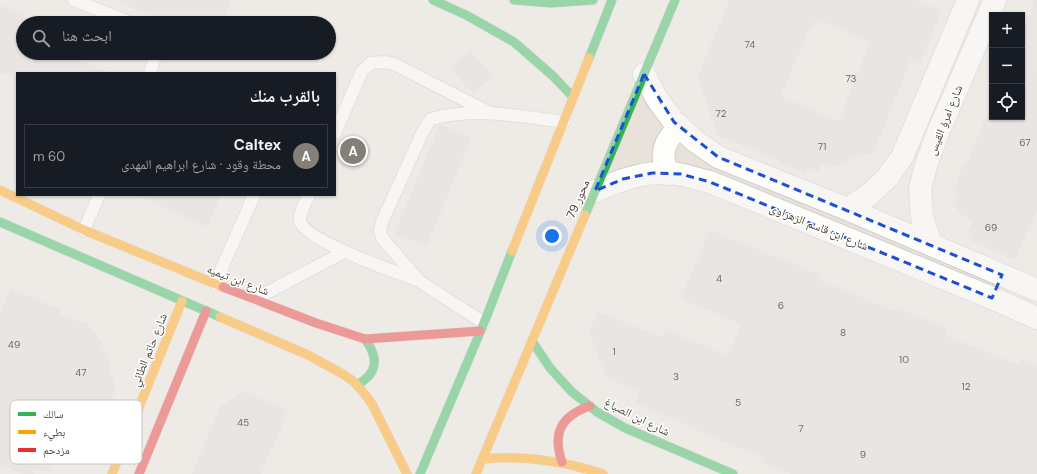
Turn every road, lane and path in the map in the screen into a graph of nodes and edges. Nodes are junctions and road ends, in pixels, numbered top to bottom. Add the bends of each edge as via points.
1 (74, 0) edge
2 (434, 0) edge
3 (514, 0) edge
4 (593, 0) edge
5 (612, 0) edge
6 (675, 0) edge
7 (968, 0) edge
8 (995, 0) edge
9 (114, 16) edge
10 (154, 60) edge
11 (150, 72) edge
12 (644, 74) junction
13 (573, 97) junction
14 (489, 113) junction
15 (564, 122) junction
16 (680, 127) junction
17 (336, 131) edge
18 (668, 174) junction
19 (0, 190) edge
20 (595, 190) junction
21 (99, 196) edge
22 (254, 196) edge
23 (309, 196) edge
24 (847, 209) junction
25 (0, 222) edge
26 (84, 230) junction
27 (931, 244) junction
28 (344, 252) junction
29 (1002, 275) junction
30 (419, 281) junction
31 (215, 284) junction
32 (1037, 290) edge
33 (992, 298) junction
34 (255, 299) junction
35 (182, 301) junction
36 (206, 311) junction
37 (1037, 318) edge
38 (482, 327) junction
39 (365, 339) junction
40 (532, 341) junction
41 (357, 385) junction
42 (142, 400) edge
43 (590, 406) junction
44 (483, 459) junction
45 (562, 462) junction
46 (116, 464) edge
47 (112, 474) edge
48 (139, 474) edge
49 (407, 474) edge
50 (420, 474) edge
51 (476, 474) edge
52 (603, 474) edge
53 (733, 474) edge

1 - 9 lane
2 - 13 street via 514,42
3 - 4 street via 551,3
5 - 13 street
6 - 12 street, محور 79
7 - 24 street, شارع امرؤ القيس via 902,157 887,178 869,196
8 - 27 street, شارع امرؤ القيس via 926,165 920,189 922,217
10 - 11 lane
12 - 16 street via 657,99
12 - 20 street, محور 79
13 - 15 street
14 - 15 lane
14 - 17 lane via 394,64 371,62 362,71
14 - 30 lane via 431,119 422,131 382,222 382,238
15 - 38 street
16 - 18 street via 664,148 663,156
16 - 24 street via 718,157
18 - 20 street, شارع ابن قاسم الزهراوى via 652,173 623,179
18 - 33 street, شارع ابن قاسم الزهراوى via 681,174 710,182
19 - 26 street, شارع ابن تيميه
20 - 40 street, محور 79
21 - 26 lane
22 - 31 lane
23 - 28 lane via 300,215 300,222 306,230
24 - 27 street
25 - 35 street
26 - 31 street, شارع ابن تيميه
27 - 29 street
28 - 30 lane
28 - 34 lane
29 - 32 street
29 - 33 street
30 - 38 lane
31 - 34 street, شارع ابن تيميه
33 - 37 street, شارع ابن قاسم الزهراوى
34 - 39 street, شارع ابن تيميه
35 - 36 street
35 - 42 street, شارع حاتم الطائي
36 - 41 street via 308,355
36 - 48 street
38 - 39 street, شارع ابن تيميه
38 - 50 street
39 - 41 street via 374,354 375,364 365,382
40 - 43 street, شارع ابن الصباغ via 550,368 572,392
40 - 44 street, محور 79
41 - 49 street via 381,419
43 - 45 street via 573,413 561,427 557,445
43 - 53 street, شارع ابن الصباغ via 625,428
44 - 45 street via 514,457
44 - 51 street, محور 79
45 - 52 street
46 - 47 street, شارع حاتم الطائي

